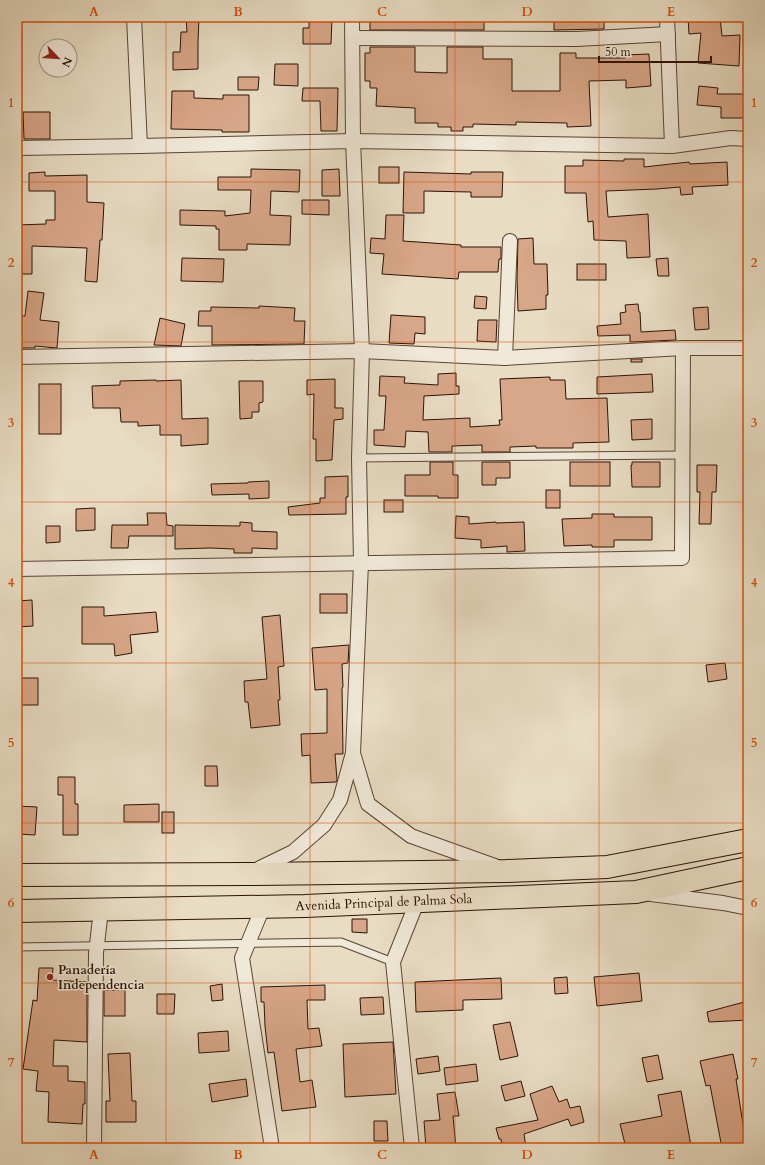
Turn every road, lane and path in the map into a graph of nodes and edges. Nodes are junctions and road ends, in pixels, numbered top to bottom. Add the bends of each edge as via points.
1 (134, 17) edge
2 (352, 17) edge
3 (667, 17) edge
4 (668, 34) junction
5 (353, 38) junction
6 (748, 138) edge
7 (353, 141) junction
8 (140, 146) junction
9 (672, 146) junction
10 (17, 148) edge
11 (510, 241) dead end
12 (683, 348) junction
13 (748, 348) edge
14 (362, 351) junction
15 (17, 357) edge
16 (505, 358) junction
17 (682, 455) junction
18 (359, 458) junction
19 (361, 562) junction
20 (17, 569) edge
21 (353, 753) junction
22 (748, 840) edge
23 (748, 868) edge
24 (506, 870) junction
25 (247, 874) junction
26 (17, 875) edge
27 (636, 892) junction
28 (417, 902) junction
29 (263, 907) junction
30 (748, 908) edge
31 (101, 910) junction
32 (17, 911) edge
33 (248, 944) junction
34 (97, 946) junction
35 (17, 948) edge
36 (393, 962) junction
37 (94, 1148) edge
38 (272, 1148) edge
39 (412, 1148) edge

1 - 8 street
2 - 5 street
3 - 4 street
4 - 5 street via 577,39
4 - 9 street
5 - 7 street
6 - 9 street
7 - 8 street
7 - 9 street
7 - 14 street
8 - 10 street
11 - 16 street
12 - 13 street
12 - 16 street
12 - 17 street
14 - 15 street
14 - 16 street
14 - 18 street
17 - 18 lane
17 - 19 street via 682,558
18 - 19 street
19 - 20 street
19 - 21 street
21 - 24 street via 368,804 411,836
21 - 25 street via 340,800 324,825 293,852
22 - 24 highway via 607,866
23 - 27 highway, Avenida Principal de Palma Sola
24 - 25 highway
25 - 26 highway
27 - 28 highway, Avenida Principal de Palma Sola
27 - 30 street
28 - 29 highway, Avenida Principal de Palma Sola
28 - 36 street
29 - 31 highway, Avenida Principal de Palma Sola
29 - 33 street
31 - 32 highway, Avenida Principal de Palma Sola
31 - 34 street
33 - 34 lane
33 - 36 lane via 341,942
33 - 38 street via 242,958
34 - 35 lane
34 - 37 street
36 - 39 street

